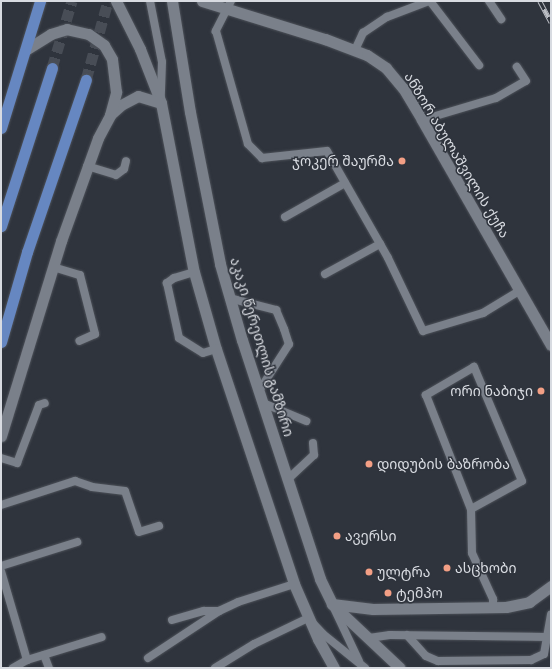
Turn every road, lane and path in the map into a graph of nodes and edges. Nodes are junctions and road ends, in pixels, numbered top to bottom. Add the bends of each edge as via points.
1 (40, 1) edge
2 (116, 1) edge
3 (150, 1) edge
4 (172, 1) edge
5 (202, 1) edge
6 (429, 1) edge
7 (489, 1) edge
8 (229, 4) edge
9 (501, 19) dead end
10 (27, 49) junction
11 (355, 50) junction
12 (479, 65) dead end
13 (517, 67) dead end
14 (52, 68) tunnel mouth
15 (86, 80) tunnel mouth
16 (161, 102) junction
17 (110, 116) junction
18 (422, 120) junction
19 (1, 128) edge
20 (126, 160) dead end
21 (87, 166) junction
22 (345, 183) junction
23 (285, 217) dead end
24 (1, 226) edge
25 (380, 244) junction
26 (53, 267) junction
27 (194, 272) junction
28 (325, 274) dead end
29 (519, 291) junction
30 (229, 298) junction
31 (79, 341) dead end
32 (1, 342) edge
33 (551, 345) edge
34 (216, 349) junction
35 (259, 391) junction
36 (44, 403) dead end
37 (263, 403) junction
38 (306, 421) dead end
39 (1, 436) edge
40 (313, 443) dead end
41 (1, 458) edge
42 (287, 480) junction
43 (1, 505) edge
44 (471, 510) junction
45 (159, 526) dead end
46 (77, 542) dead end
47 (1, 566) edge
48 (1, 571) edge
49 (294, 584) junction
50 (551, 586) edge
51 (332, 604) junction
52 (494, 607) junction
53 (219, 611) junction
54 (551, 615) edge
55 (308, 618) junction
56 (172, 620) dead end
57 (407, 635) junction
58 (102, 637) dead end
59 (547, 637) junction
60 (368, 638) junction
61 (44, 654) junction
62 (148, 658) dead end
63 (26, 660) junction
64 (362, 666) edge
65 (14, 668) edge
66 (49, 668) edge
67 (215, 668) edge
68 (334, 668) edge
69 (400, 668) edge

1 - 10 main road
2 - 16 main road via 140,49
3 - 16 lane via 162,62
4 - 30 main road, აკაკი წერეთლის გამზირი via 210,220
5 - 8 main road, ანზორ აბულაშვილის ქუჩა
6 - 11 lane via 387,17 363,33
6 - 12 lane
7 - 9 lane
8 - 11 main road, ანზორ აბულაშვილის ქუჩა
8 - 22 lane via 217,27 216,35 248,144 262,158 327,151
10 - 17 main road via 51,34 67,29 88,34 104,46 112,59 115,74 116,92
10 - 19 main road
11 - 18 main road, ანზორ აბულაშვილის ქუჩა via 386,68
13 - 18 lane via 526,81 496,98
14 - 24 main road
15 - 32 main road via 28,252
16 - 17 main road via 138,96 121,105
16 - 27 main road
17 - 21 main road
18 - 29 main road, ანზორ აბულაშვილის ქუჩა
20 - 21 lane via 124,169 116,175
21 - 26 main road
22 - 23 lane
22 - 25 lane
25 - 28 lane
25 - 29 lane via 424,331 483,313
26 - 31 lane via 80,276 95,334
26 - 39 main road
27 - 34 main road
27 - 34 lane via 167,283 179,338 203,353
29 - 33 main road, ანზორ აბულაშვილის ქუჩა
30 - 35 main road, აკაკი წერეთლის გამზირი
30 - 35 lane via 276,310 289,344
34 - 49 main road
35 - 37 main road, აკაკი წერეთლის გამზირი
36 - 41 lane via 39,405 17,463
37 - 38 lane
37 - 42 main road, აკაკი წერეთლის გამზირი
40 - 42 lane via 314,455
42 - 51 main road, აკაკი წერეთლის გამზირი via 320,579
43 - 45 lane via 75,481 92,487 125,491 139,532
44 - 44 lane via 522,481 474,367 426,395
44 - 52 lane via 472,553 493,599
46 - 47 lane
48 - 63 lane
49 - 53 lane
49 - 55 main road
50 - 52 main road via 529,602
51 - 52 main road via 366,609
51 - 60 main road, აკაკი წერეთლის გამზირი
51 - 64 lane
53 - 56 lane via 204,611
53 - 62 lane
54 - 59 lane
55 - 64 lane
55 - 67 lane
55 - 68 main road
57 - 59 lane
57 - 59 lane via 426,656 438,661 531,660 544,654
57 - 60 lane
58 - 61 lane
60 - 69 main road, აკაკი წერეთლის გამზირი
61 - 63 lane
61 - 66 lane
63 - 65 lane

